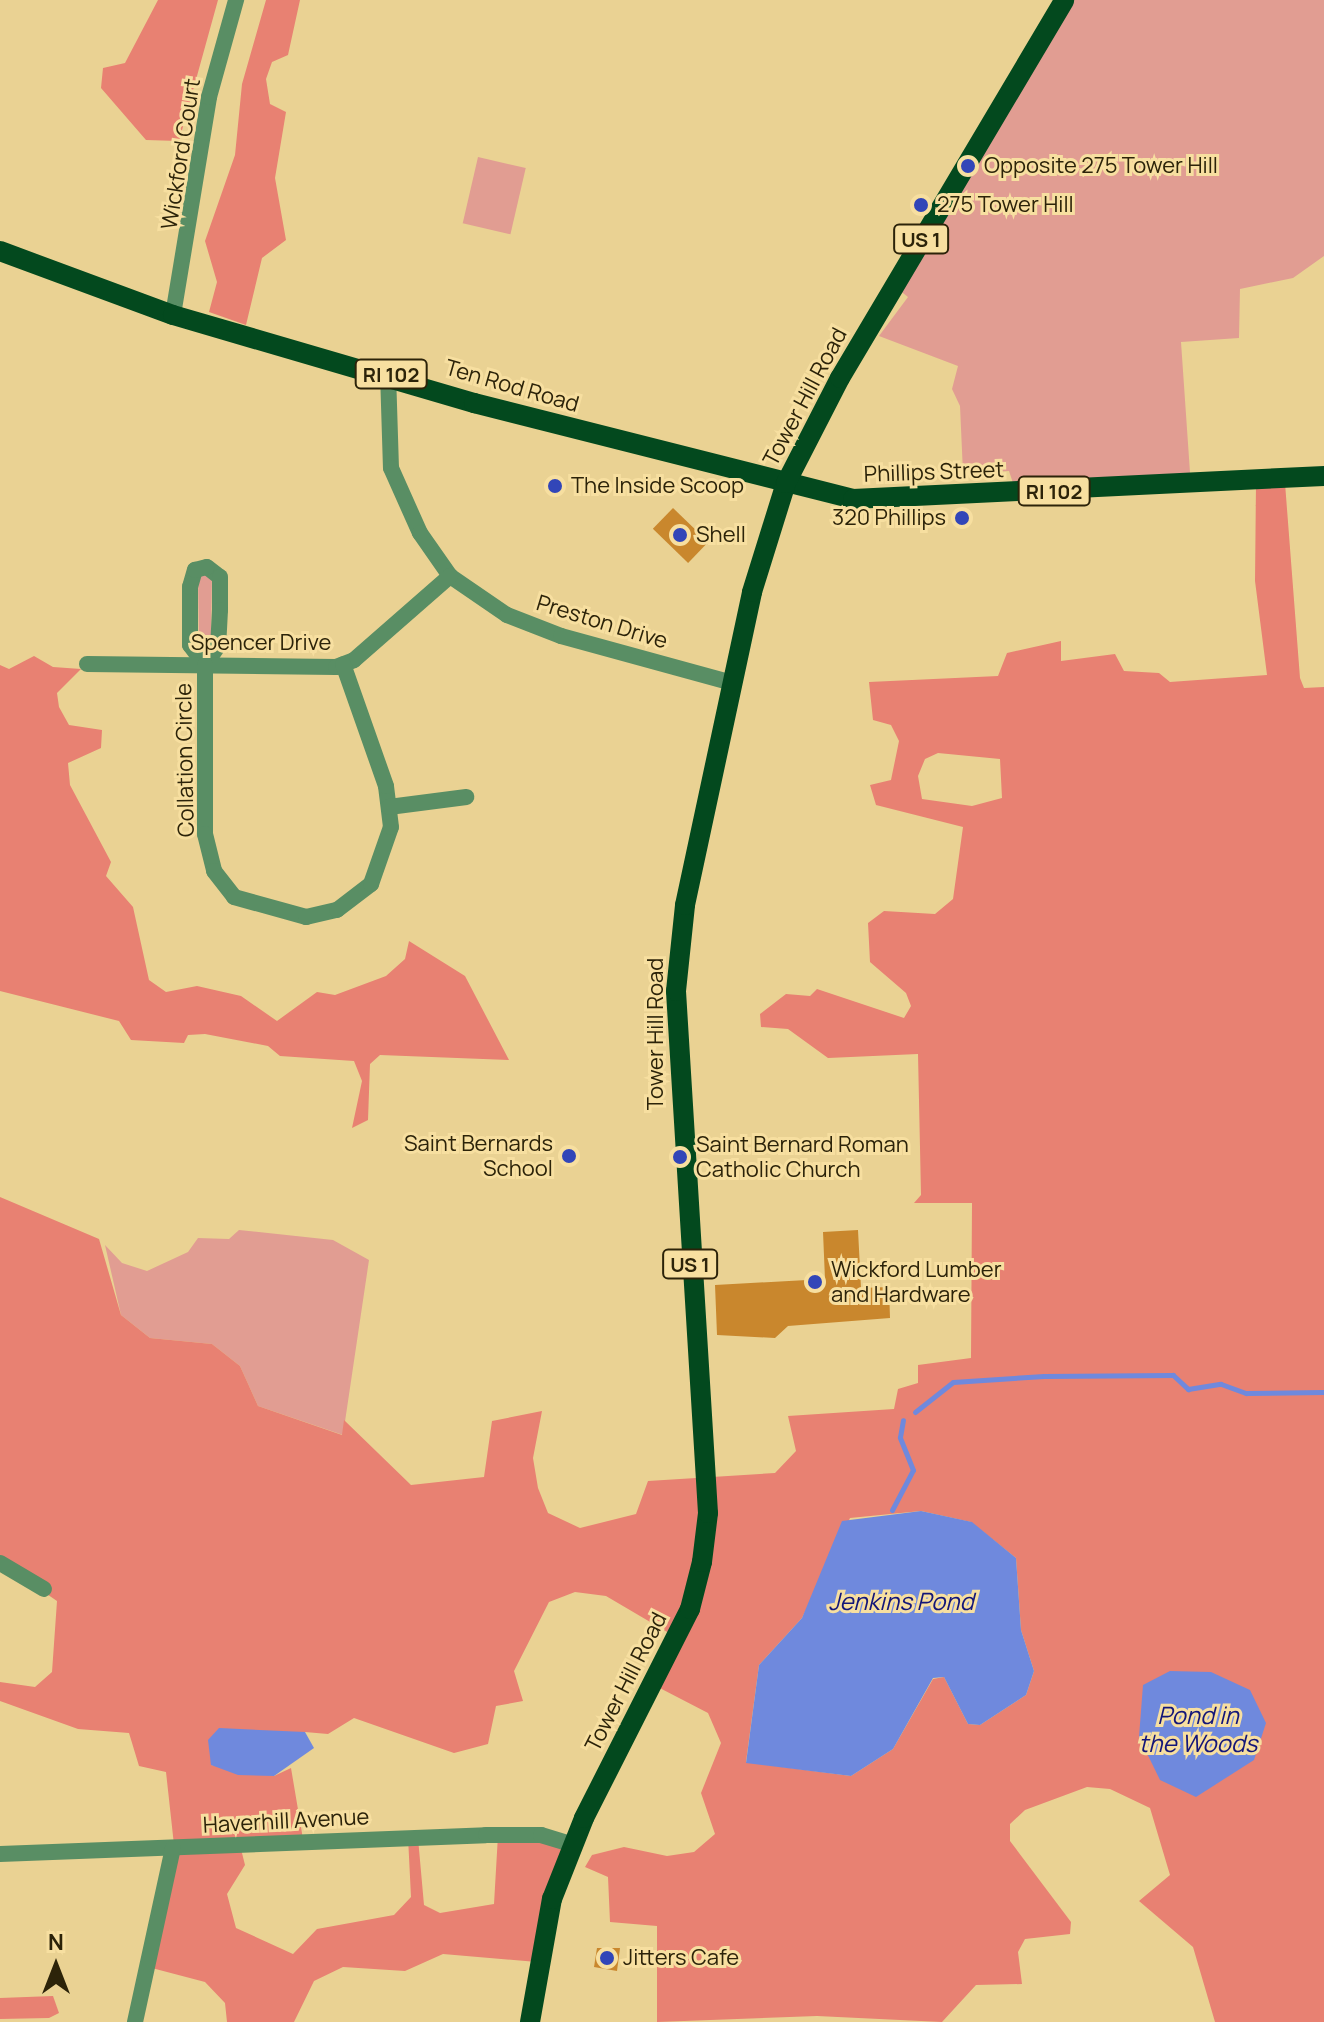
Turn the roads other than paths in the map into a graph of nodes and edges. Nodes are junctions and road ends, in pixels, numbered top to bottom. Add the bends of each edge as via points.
1 (236, 0) edge
2 (1064, 0) edge
3 (0, 251) edge
4 (173, 315) junction
5 (388, 373) junction
6 (1324, 476) edge
7 (786, 483) junction
8 (450, 576) junction
9 (87, 664) dead end
10 (343, 664) junction
11 (205, 665) junction
12 (729, 682) junction
13 (466, 797) dead end
14 (389, 807) junction
15 (0, 1563) edge
16 (44, 1589) dead end
17 (573, 1845) junction
18 (173, 1848) junction
19 (0, 1854) edge
20 (135, 2022) edge
21 (530, 2022) edge

1 - 4 street, Wickford Court via 209,97
2 - 7 main road, Tower Hill Road / US 1 via 840,378
3 - 4 main road, Ten Rod Road / RI 102
4 - 5 main road, Ten Rod Road / RI 102
5 - 7 main road, Ten Rod Road / RI 102
5 - 8 street, Preston Drive via 391,468 420,533
6 - 7 main road, Phillips Street / RI 102 via 853,499
7 - 12 main road, Tower Hill Road / US 1
8 - 10 street, Spencer Drive
8 - 12 street, Preston Drive via 507,615 561,636
9 - 11 street, Spencer Drive
10 - 11 street, Spencer Drive
10 - 14 street, Collation Circle
11 - 11 street, Collation Circle via 190,645 190,587 195,570 207,567 220,577 220,610 218,646
11 - 14 street, Collation Circle via 205,834 214,871 234,897 294,915 337,910 376,874 386,854
12 - 17 main road, Tower Hill Road / US 1 via 685,905 676,991 708,1513 702,1562 690,1609
13 - 14 street
15 - 16 street
17 - 18 street, Haverhill Avenue via 541,1835 486,1835
17 - 21 main road, Tower Hill Road / US 1 via 552,1899
18 - 19 street, Haverhill Avenue
18 - 20 street

